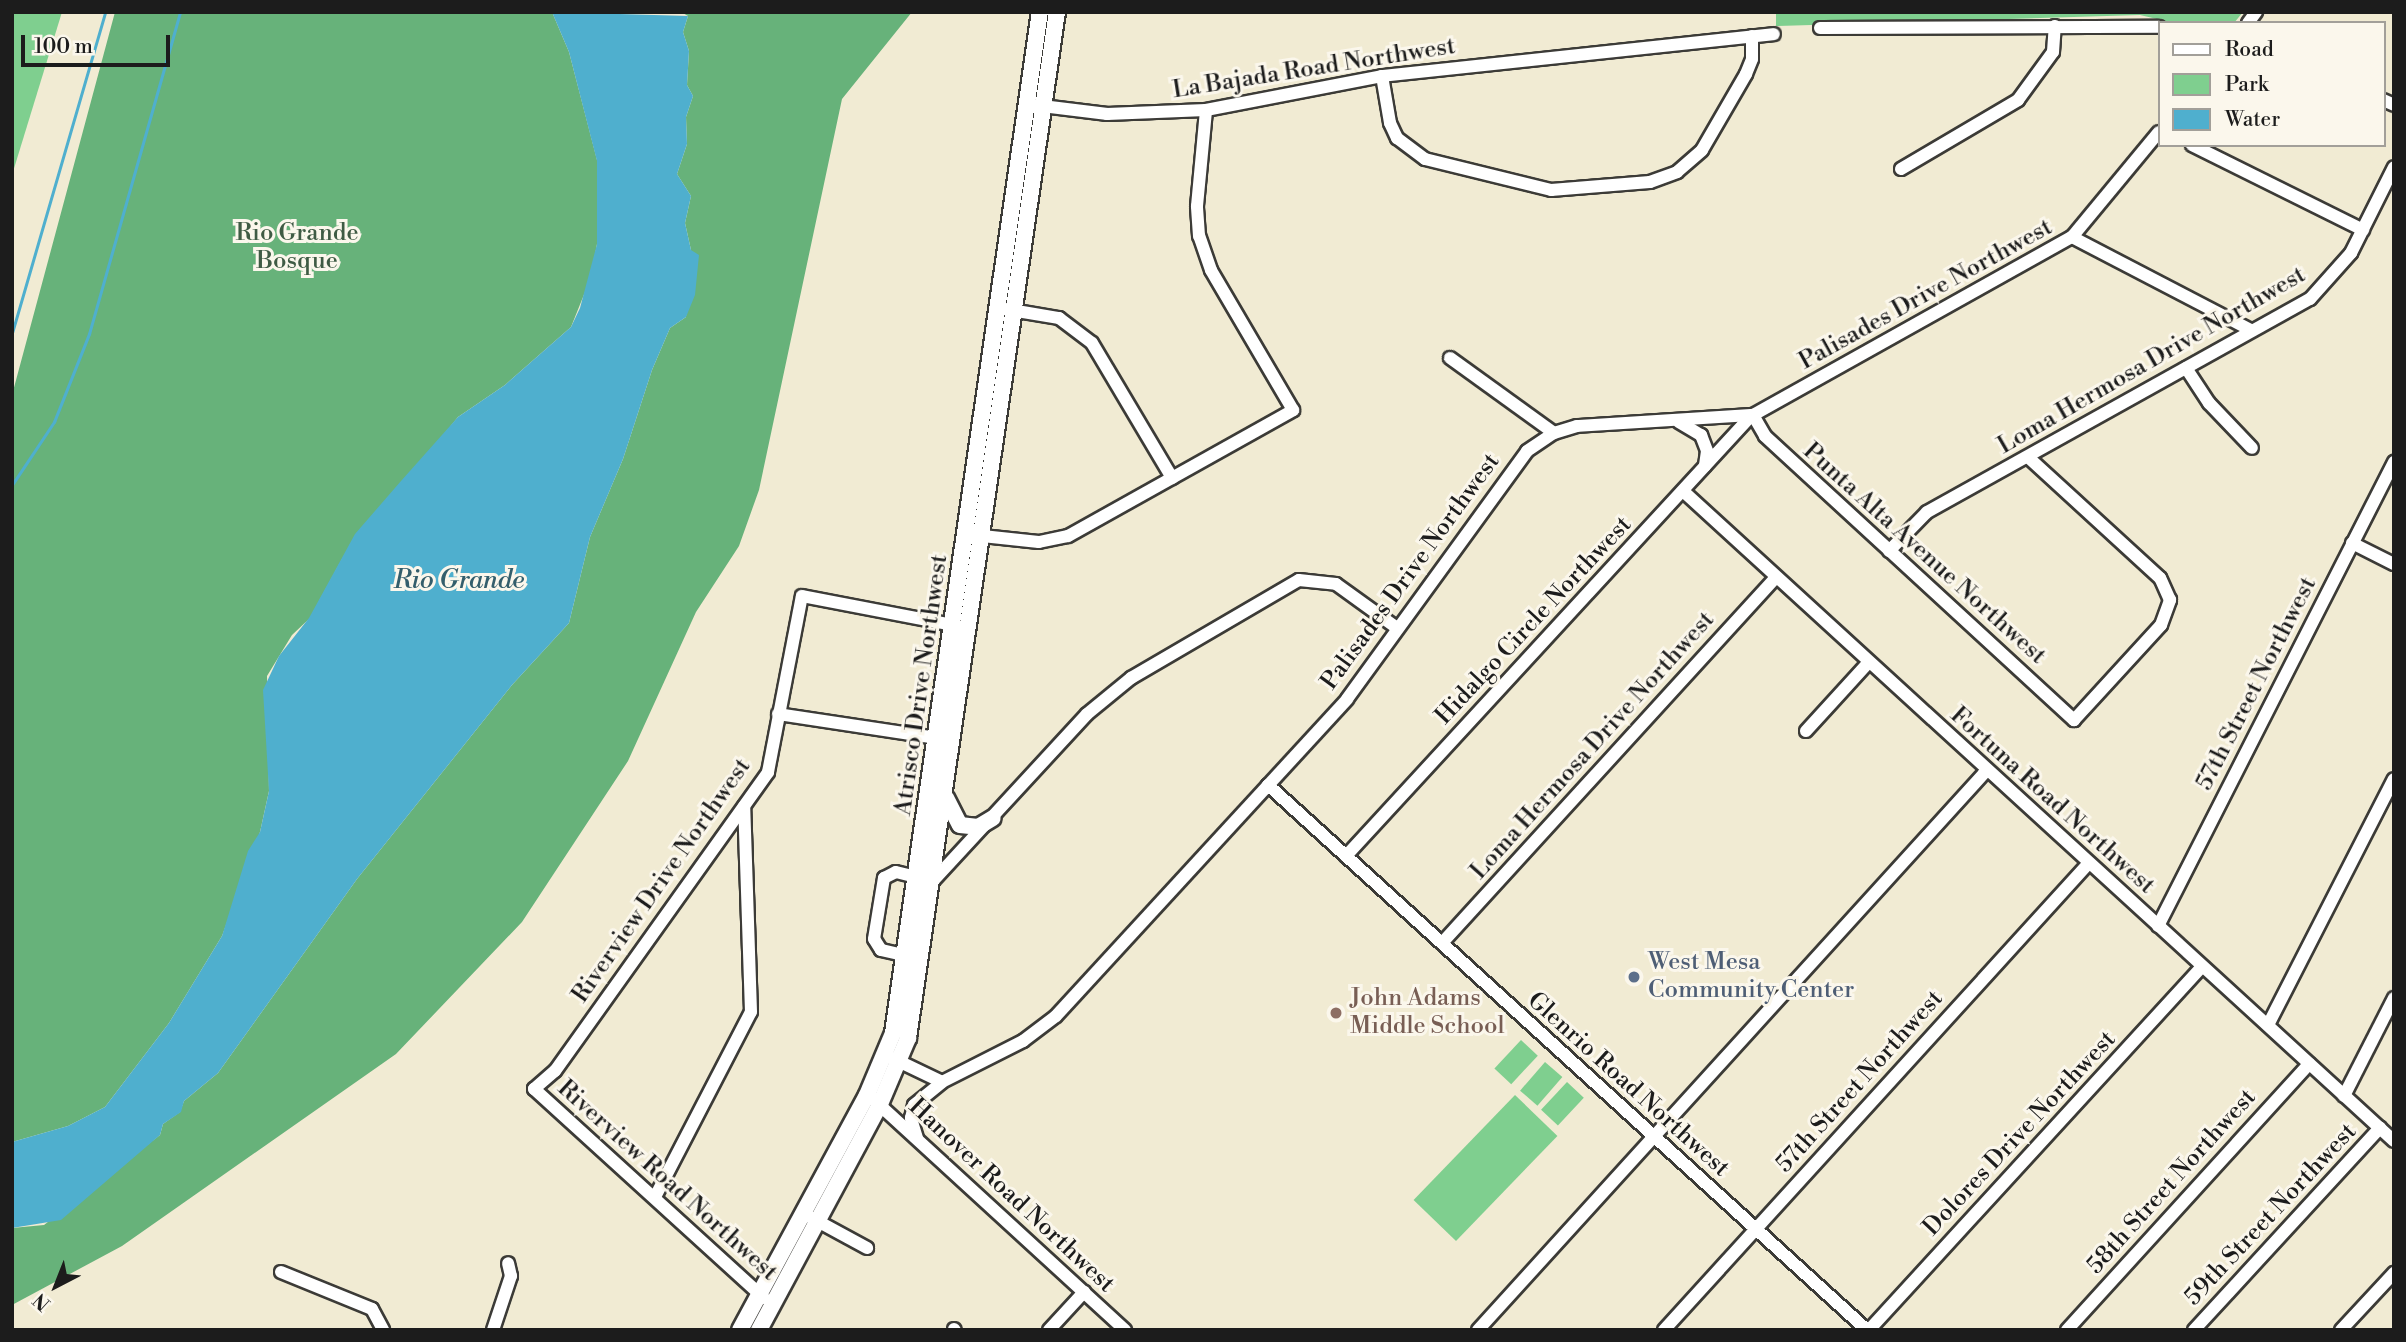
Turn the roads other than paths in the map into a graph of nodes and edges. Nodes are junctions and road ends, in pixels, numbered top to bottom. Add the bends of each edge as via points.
1 (1040, 12) edge
2 (1057, 12) edge
3 (2055, 26) junction
4 (2158, 27) edge
5 (1819, 28) dead end
6 (1774, 34) dead end
7 (1752, 36) junction
8 (1382, 76) junction
9 (1035, 105) junction
10 (1206, 110) junction
11 (2158, 133) edge
12 (2196, 147) edge
13 (2394, 167) edge
14 (1901, 169) dead end
15 (2363, 230) junction
16 (2072, 237) junction
17 (998, 307) junction
18 (1015, 311) junction
19 (2251, 330) junction
20 (1450, 358) dead end
21 (2186, 368) junction
22 (1753, 415) junction
23 (1675, 421) junction
24 (1554, 433) junction
25 (2252, 447) dead end
26 (2028, 457) junction
27 (2394, 462) edge
28 (1705, 466) junction
29 (1172, 478) junction
30 (1683, 491) junction
31 (975, 535) junction
32 (2352, 543) junction
33 (1889, 551) junction
34 (2394, 564) edge
35 (1776, 577) junction
36 (961, 626) junction
37 (1397, 628) junction
38 (1869, 662) junction
39 (779, 714) junction
40 (1806, 731) dead end
41 (936, 737) junction
42 (953, 741) junction
43 (1987, 770) junction
44 (2394, 779) edge
45 (1268, 785) junction
46 (946, 796) junction
47 (744, 806) junction
48 (993, 818) junction
49 (1346, 856) junction
50 (2089, 863) junction
51 (917, 874) junction
52 (933, 881) junction
53 (2158, 926) junction
54 (1442, 943) junction
55 (914, 957) junction
56 (2202, 966) junction
57 (2394, 998) edge
58 (2268, 1026) junction
59 (894, 1059) junction
60 (2309, 1064) junction
61 (942, 1082) junction
62 (534, 1088) joint
63 (2344, 1096) junction
64 (873, 1100) junction
65 (2380, 1128) junction
66 (1653, 1136) junction
67 (918, 1138) junction
68 (2394, 1141) edge
69 (655, 1197) junction
70 (811, 1217) junction
71 (1755, 1228) junction
72 (867, 1248) dead end
73 (508, 1263) dead end
74 (281, 1272) dead end
75 (2394, 1273) edge
76 (1084, 1292) junction
77 (759, 1293) junction
78 (772, 1305) junction
79 (765, 1328) edge
80 (383, 1330) edge
81 (493, 1330) edge
82 (740, 1330) edge
83 (1049, 1330) edge
84 (1125, 1330) edge
85 (1478, 1330) edge
86 (1664, 1330) edge
87 (1868, 1330) edge
88 (2067, 1330) edge
89 (2194, 1330) edge
90 (2342, 1330) edge

1 - 9 main road, Atrisco Drive Northwest
2 - 9 main road, Atrisco Drive Northwest
3 - 4 street
3 - 5 street
3 - 14 street via 2053,52 2018,100
6 - 7 street, La Bajada Road Northwest
7 - 8 street, La Bajada Road Northwest
7 - 8 street via 1752,59 1746,74 1703,150 1677,172 1650,182 1551,190 1425,159 1397,138
8 - 10 street, La Bajada Road Northwest
9 - 10 street, La Bajada Road Northwest via 1107,114
9 - 17 main road, Atrisco Drive Northwest
9 - 18 main road, Atrisco Drive Northwest
10 - 29 street via 1197,206 1199,236 1211,270 1293,410
11 - 16 street
12 - 15 street
13 - 15 street, Loma Hermosa Drive Northwest
15 - 19 street, Loma Hermosa Drive Northwest via 2324,288
16 - 19 street
16 - 22 street, Palisades Drive Northwest
17 - 18 street
17 - 31 main road, Atrisco Drive Northwest
18 - 29 street via 1059,318 1092,343
18 - 31 main road, Atrisco Drive Northwest
19 - 21 street, Loma Hermosa Drive Northwest
20 - 24 street
21 - 25 street via 2209,403
21 - 26 street, Loma Hermosa Drive Northwest
22 - 23 street, Palisades Drive Northwest
22 - 28 street, Hidalgo Circle Northwest
22 - 33 street, Punta Alta Avenue Northwest via 1765,436
23 - 24 street, Palisades Drive Northwest via 1590,424
23 - 28 street via 1701,435 1707,451
24 - 37 street, Palisades Drive Northwest via 1513,467
26 - 33 street, Loma Hermosa Drive Northwest via 1927,512
26 - 33 street, Punta Alta Avenue Northwest via 2160,578 2170,600 2161,625 2074,720
27 - 32 street, 57th Street Northwest
28 - 30 street, Hidalgo Circle Northwest
29 - 31 street via 1068,536 1039,542
30 - 35 street, Fortuna Road Northwest
30 - 49 street, Hidalgo Circle Northwest
31 - 36 main road, Atrisco Drive Northwest
32 - 34 street
32 - 53 street, 57th Street Northwest
35 - 38 street, Fortuna Road Northwest
35 - 54 street, Loma Hermosa Drive Northwest
36 - 39 street, Riverview Drive Northwest via 802,596
36 - 41 main road, Atrisco Drive Northwest
36 - 42 main road, Atrisco Drive Northwest
37 - 45 street, Palisades Drive Northwest via 1352,693
37 - 48 street via 1336,584 1314,578 1293,582 1107,696
38 - 40 street
38 - 43 street, Fortuna Road Northwest
39 - 41 street
39 - 47 street, Riverview Drive Northwest via 768,772
41 - 42 street
41 - 51 main road, Atrisco Drive Northwest
42 - 46 main road, Atrisco Drive Northwest
43 - 50 street, Fortuna Road Northwest
43 - 66 street
44 - 58 street
45 - 49 street, Glenrio Road Northwest
45 - 61 street, Palisades Drive Northwest via 1056,1016 1023,1041
46 - 48 main road via 951,816 960,825 978,827
46 - 52 main road, Atrisco Drive Northwest
47 - 62 street, Riverview Drive Northwest via 555,1071
47 - 69 street via 751,1012
48 - 52 street
49 - 54 street, Glenrio Road Northwest
50 - 53 street, Fortuna Road Northwest
50 - 71 street, 57th Street Northwest
51 - 52 street
51 - 55 main road, Atrisco Drive Northwest
51 - 55 street via 896,872 884,878 873,933 881,950
52 - 55 main road, Atrisco Drive Northwest
53 - 56 street, Fortuna Road Northwest
54 - 66 street, Glenrio Road Northwest
55 - 59 main road, Atrisco Drive Northwest
56 - 58 street, Fortuna Road Northwest
56 - 87 street, Dolores Drive Northwest
57 - 63 street
58 - 60 street, Fortuna Road Northwest
59 - 61 street
59 - 64 main road, Atrisco Drive Northwest
60 - 63 street, Fortuna Road Northwest
60 - 88 street, 58th Street Northwest
61 - 67 street, Palisades Drive Northwest via 914,1105 911,1118
62 - 69 street, Riverview Road Northwest
63 - 65 street, Fortuna Road Northwest
64 - 67 street, Hanover Road Northwest
64 - 70 main road, Atrisco Drive Northwest
65 - 68 street, Fortuna Road Northwest
65 - 89 street, 59th Street Northwest
66 - 71 street, Glenrio Road Northwest
66 - 85 street
67 - 76 street, Hanover Road Northwest
69 - 77 street, Riverview Road Northwest
70 - 72 street
70 - 77 main road, Atrisco Drive Northwest
70 - 78 main road, Atrisco Drive Northwest
71 - 86 street, 57th Street Northwest
71 - 87 street, Glenrio Road Northwest
73 - 81 street via 511,1276
74 - 80 street via 372,1309
75 - 90 street
76 - 83 street
76 - 84 street, Hanover Road Northwest
77 - 78 street, Riverview Road Northwest
77 - 82 main road, Atrisco Drive Northwest
78 - 79 main road, Atrisco Drive Northwest

